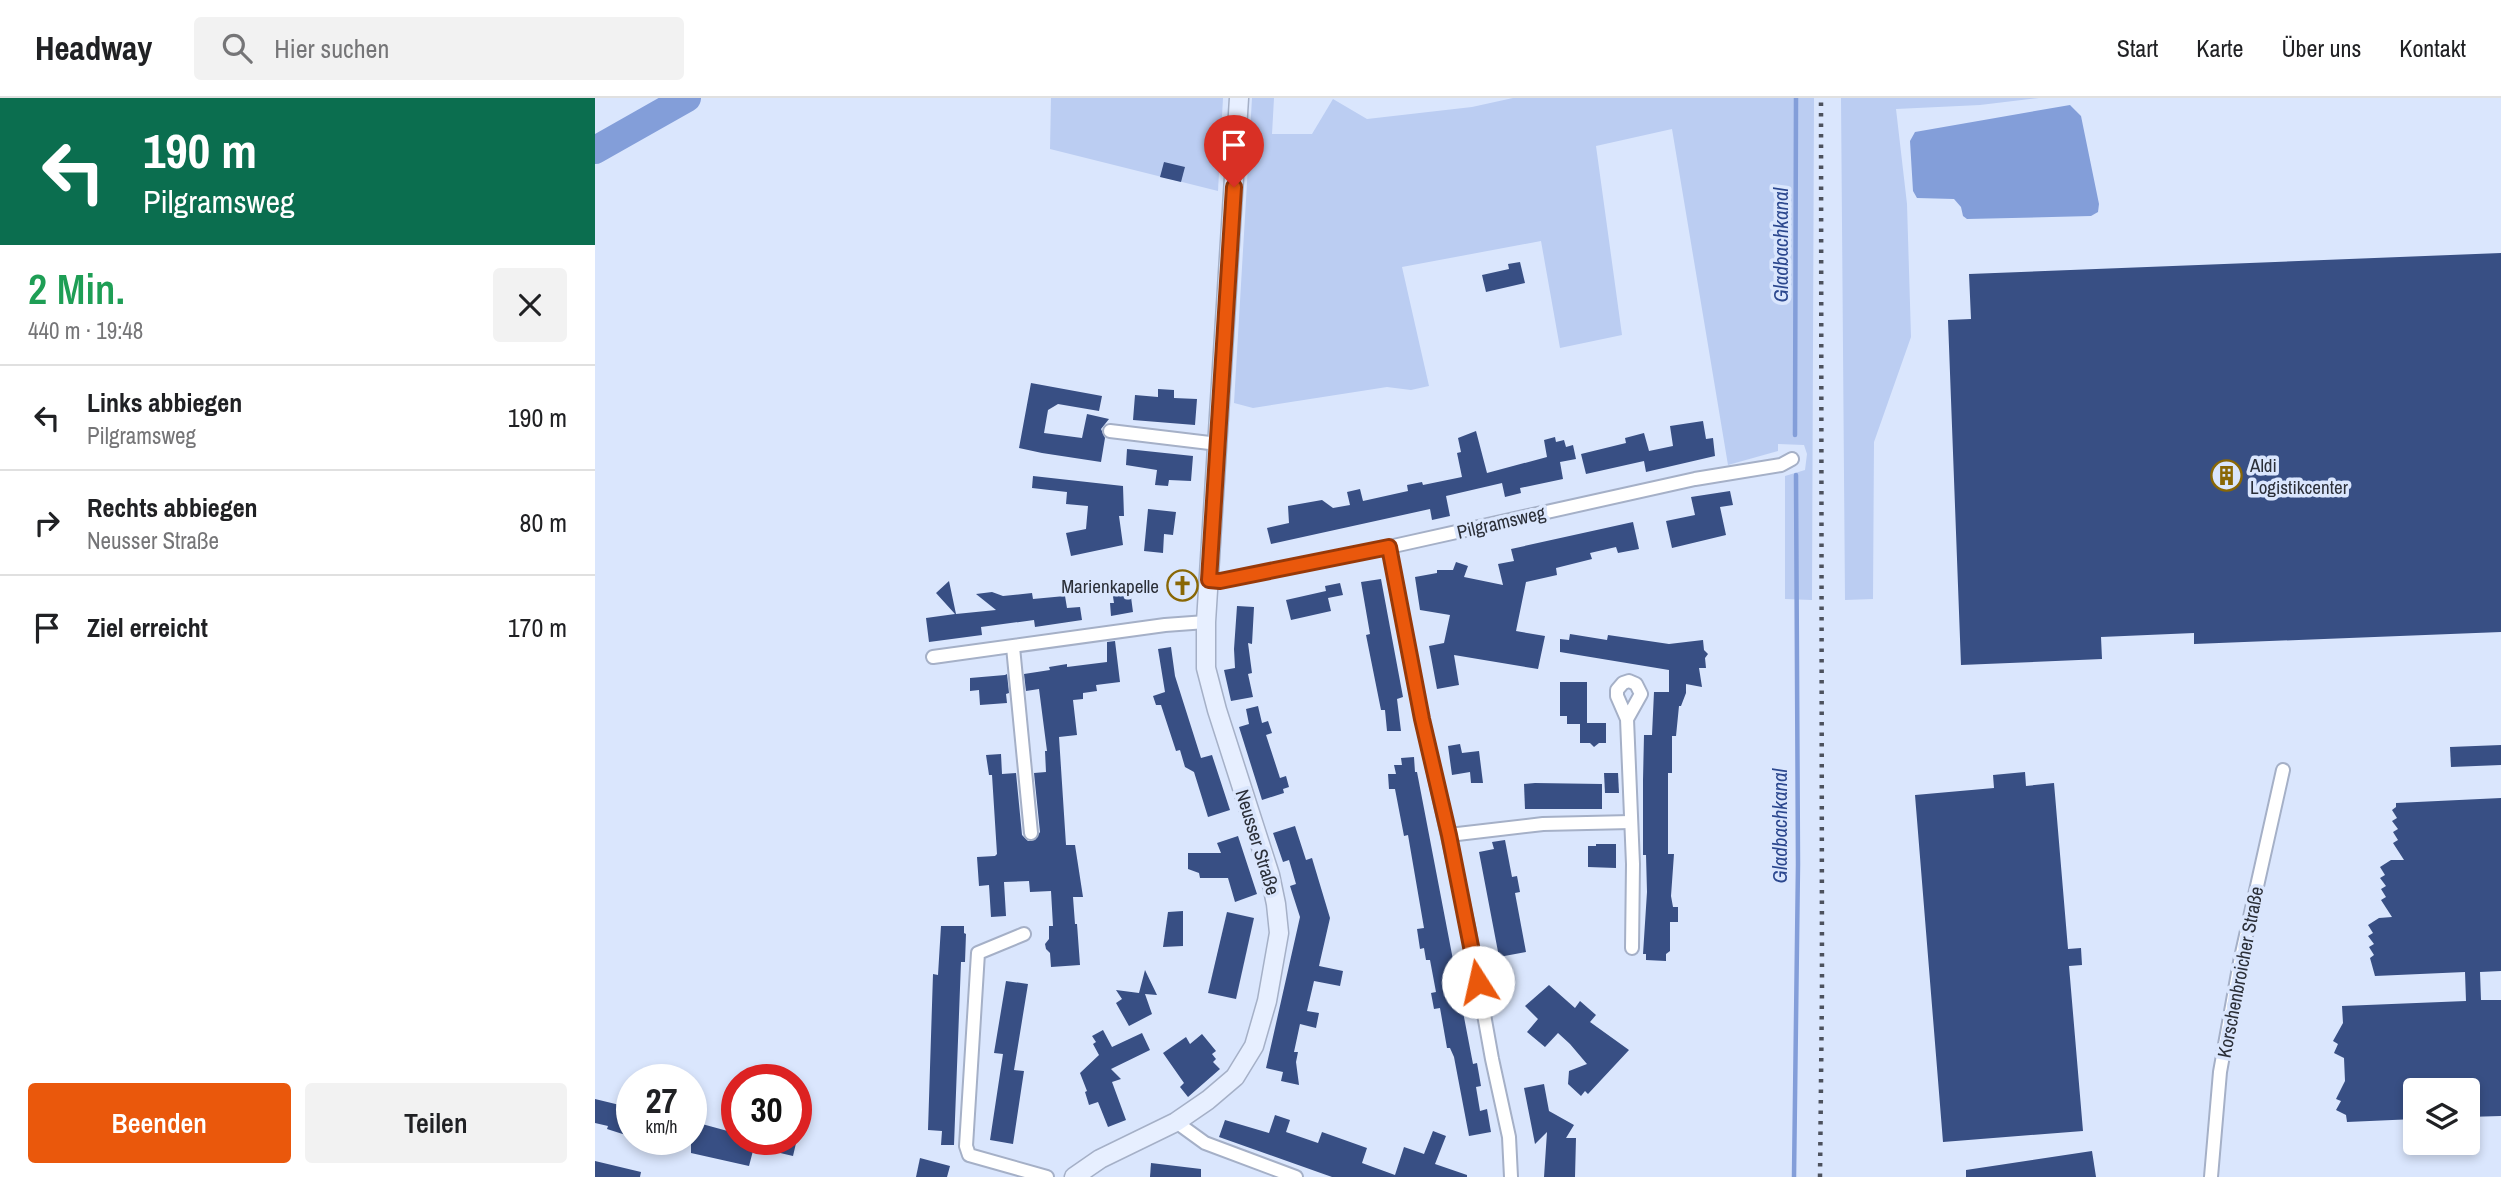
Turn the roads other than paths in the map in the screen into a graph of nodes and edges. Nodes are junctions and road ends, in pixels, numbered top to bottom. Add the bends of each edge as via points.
1 (1240, 98) edge
2 (1110, 432) dead end
3 (1218, 444) junction
4 (1792, 460) dead end
5 (1389, 547) junction
6 (1209, 580) junction
7 (1206, 622) junction
8 (1013, 647) junction
9 (933, 657) dead end
10 (1627, 719) dead end
11 (2283, 770) dead end
12 (1631, 822) junction
13 (1031, 833) dead end
14 (1449, 835) junction
15 (1024, 934) dead end
16 (1632, 948) dead end
17 (1176, 1122) junction
18 (1047, 1177) edge
19 (1074, 1177) edge
20 (1296, 1177) edge
21 (1511, 1177) edge
22 (2211, 1177) edge

1 - 3 street, Neusser Straße
2 - 3 street
3 - 6 street, Neusser Straße
4 - 5 street, Pilgramsweg
5 - 6 street, Pilgramsweg
5 - 14 street
6 - 7 street, Neusser Straße
7 - 8 street
7 - 17 street, Neusser Straße via 1206,668 1270,875 1279,933 1254,1046 1235,1077
8 - 9 street
8 - 13 street
10 - 12 street
11 - 22 street, Korschenbroicher Straße via 2220,1072
12 - 14 street via 1543,824
12 - 16 street
14 - 21 street via 1510,1137
15 - 18 street via 978,953 966,1146 969,1155
17 - 19 street, Neusser Straße via 1100,1159
17 - 20 street via 1205,1143

